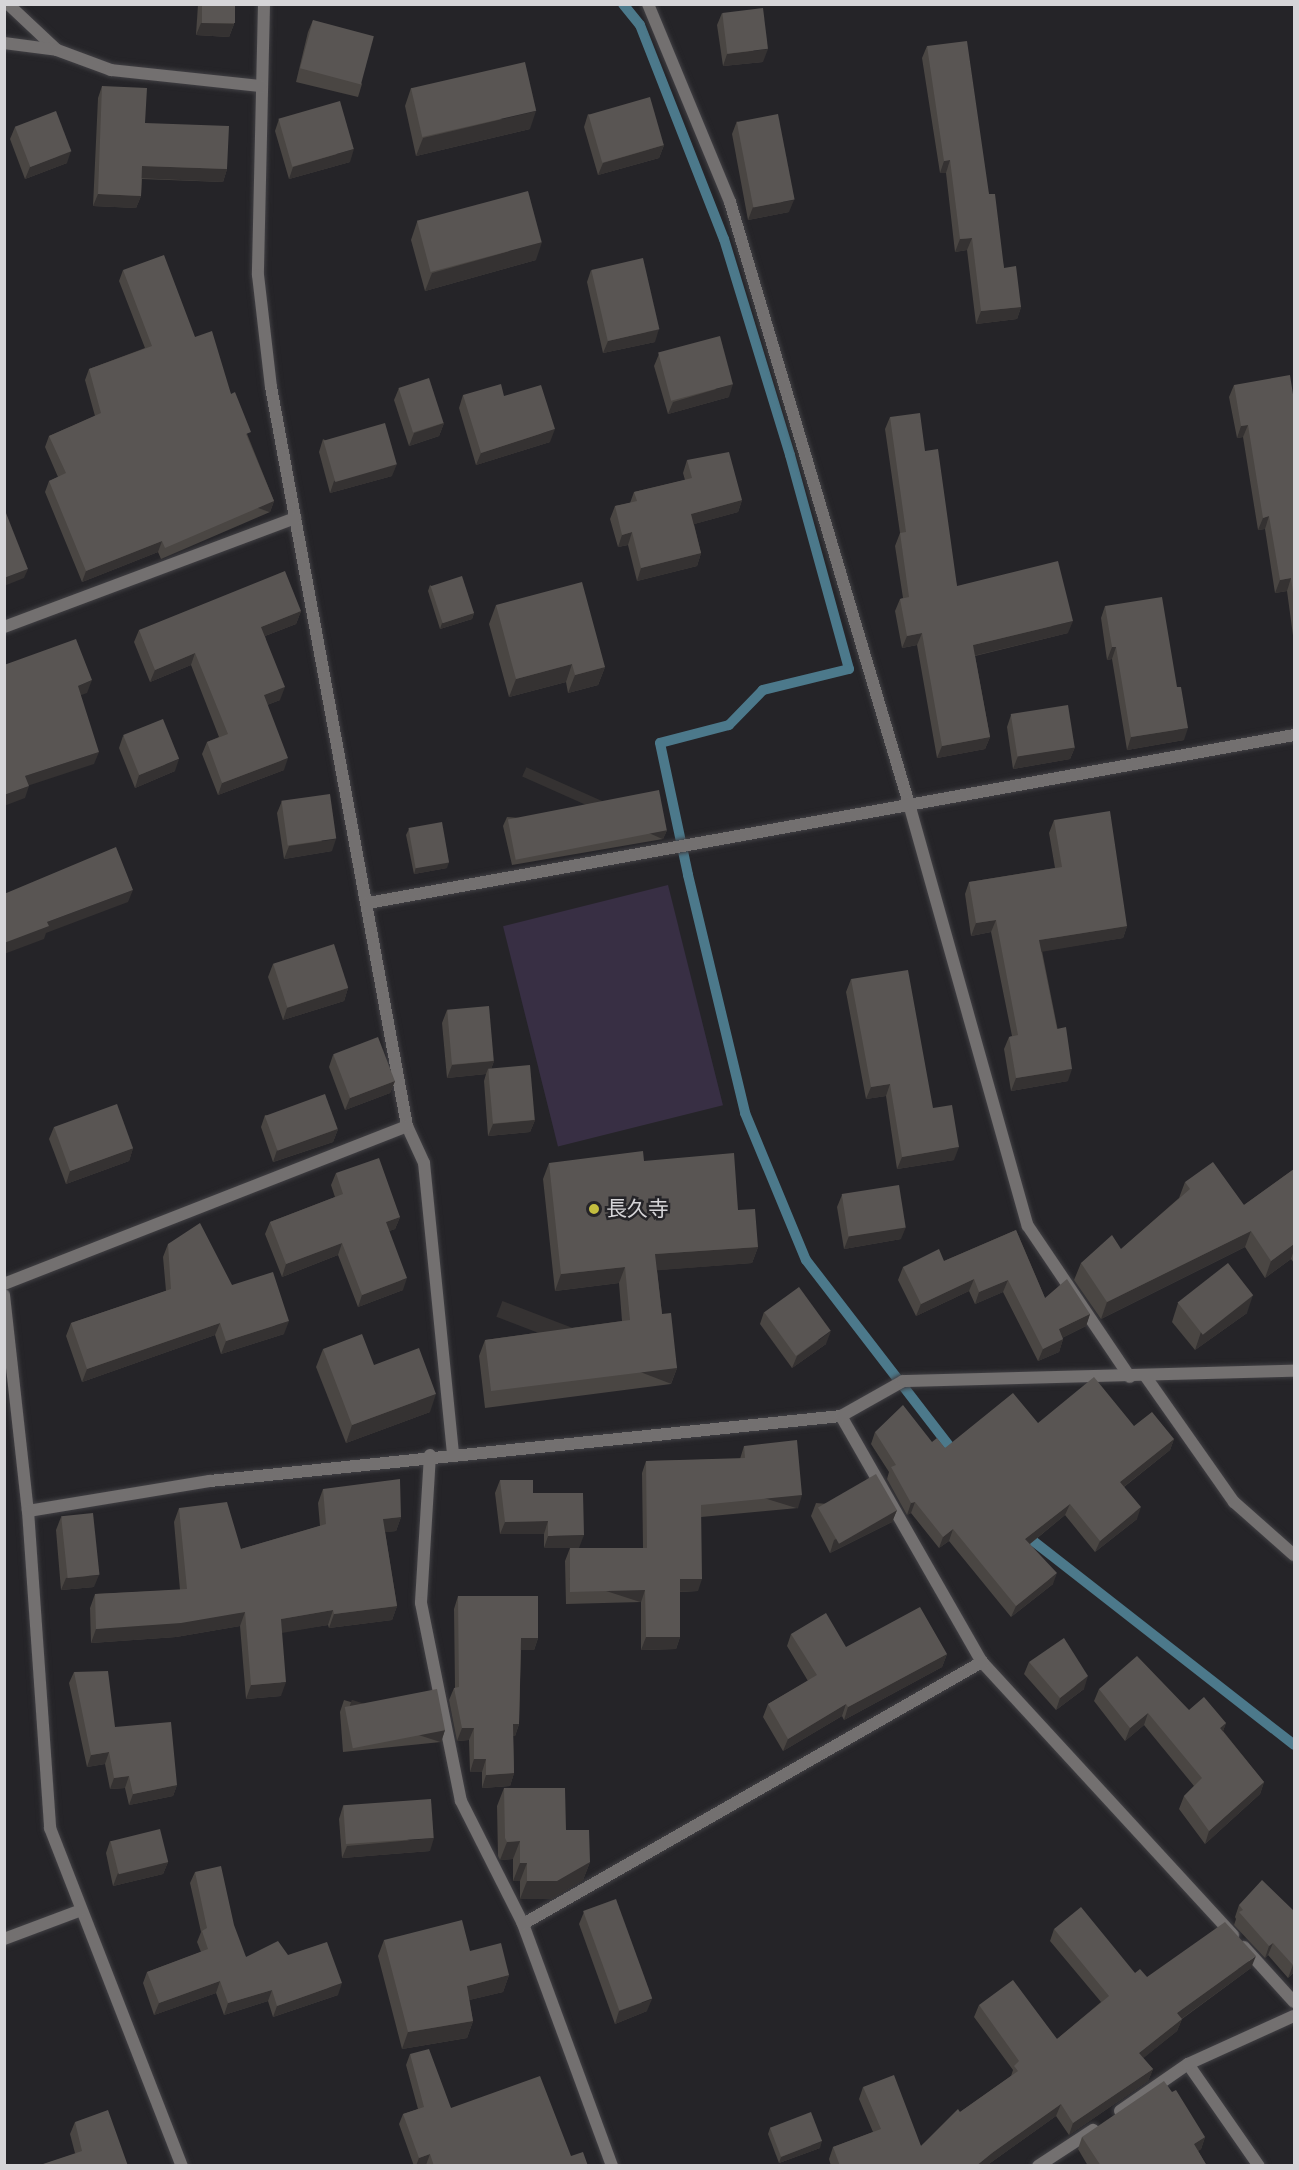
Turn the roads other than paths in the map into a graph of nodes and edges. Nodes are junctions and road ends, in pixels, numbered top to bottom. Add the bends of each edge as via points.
1 (8, 4) edge
2 (264, 4) edge
3 (648, 4) edge
4 (4, 43) edge
5 (57, 50) junction
6 (261, 86) junction
7 (295, 518) junction
8 (4, 627) edge
9 (1294, 735) edge
10 (909, 804) junction
11 (368, 903) junction
12 (407, 1126) junction
13 (4, 1284) edge
14 (4, 1295) edge
15 (1294, 1371) edge
16 (1130, 1377) junction
17 (1146, 1377) junction
18 (841, 1416) junction
19 (453, 1453) junction
20 (430, 1455) junction
21 (28, 1511) junction
22 (1294, 1555) edge
23 (982, 1662) junction
24 (81, 1910) junction
25 (523, 1924) junction
26 (4, 1939) edge
27 (1294, 2002) edge
28 (1294, 2016) edge
29 (1188, 2064) junction
30 (182, 2166) edge
31 (612, 2166) edge
32 (1038, 2166) edge
33 (1260, 2166) edge

1 - 5 street
2 - 6 street
3 - 10 street via 730,202
4 - 5 street
5 - 6 street via 111,70
6 - 7 street via 258,275 271,387
7 - 8 street
7 - 11 street
9 - 10 street
10 - 11 street
10 - 16 street via 1028,1226
11 - 12 street
12 - 13 street
12 - 19 street via 424,1162
14 - 21 street
15 - 17 street
16 - 17 street
16 - 18 street via 903,1381
17 - 22 street via 1234,1502
18 - 19 street
18 - 23 street
19 - 20 street
20 - 21 street via 210,1481
20 - 25 street via 421,1603 442,1722 461,1801
21 - 24 street via 50,1828
23 - 25 street
23 - 27 street
24 - 26 street
24 - 30 street
25 - 31 street
28 - 29 street
29 - 32 street
29 - 33 street

